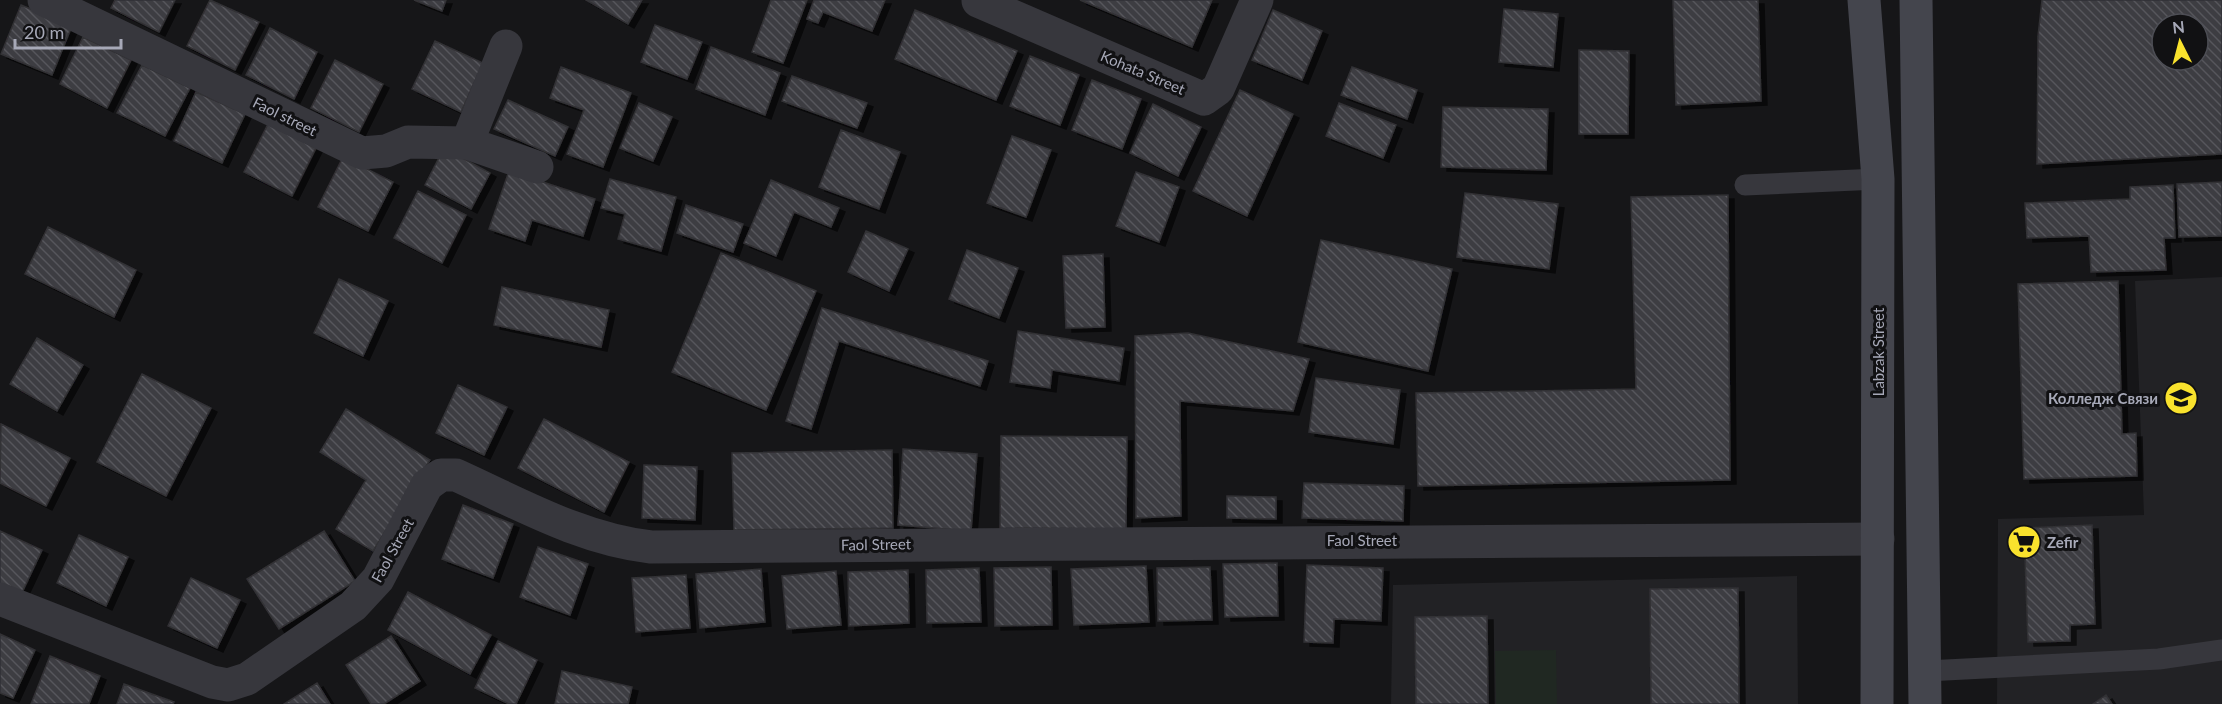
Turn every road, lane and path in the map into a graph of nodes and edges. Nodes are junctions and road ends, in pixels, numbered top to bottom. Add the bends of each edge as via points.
1 (44, 0) edge
2 (1257, 0) edge
3 (1864, 0) edge
4 (1916, 0) edge
5 (978, 1) edge
6 (506, 46) dead end
7 (467, 143) junction
8 (537, 167) dead end
9 (1878, 178) junction
10 (1745, 185) dead end
11 (1878, 539) junction
12 (0, 598) edge
13 (2222, 650) edge
14 (1926, 671) junction
15 (1877, 704) edge
16 (1925, 704) edge

1 - 7 street, Faol street via 362,153 386,151 408,142
2 - 5 street, Kohata Street via 1218,89 1204,99
3 - 9 main road, Labzak Street
4 - 14 main road
6 - 7 street
7 - 8 street, Faol street
9 - 10 lane
9 - 11 main road, Labzak Street
11 - 12 street, Faol Street via 651,547 590,536 456,475 441,475 427,485 368,593 247,679 228,685
11 - 15 main road, Labzak Street
13 - 14 lane via 2159,659
14 - 16 main road

